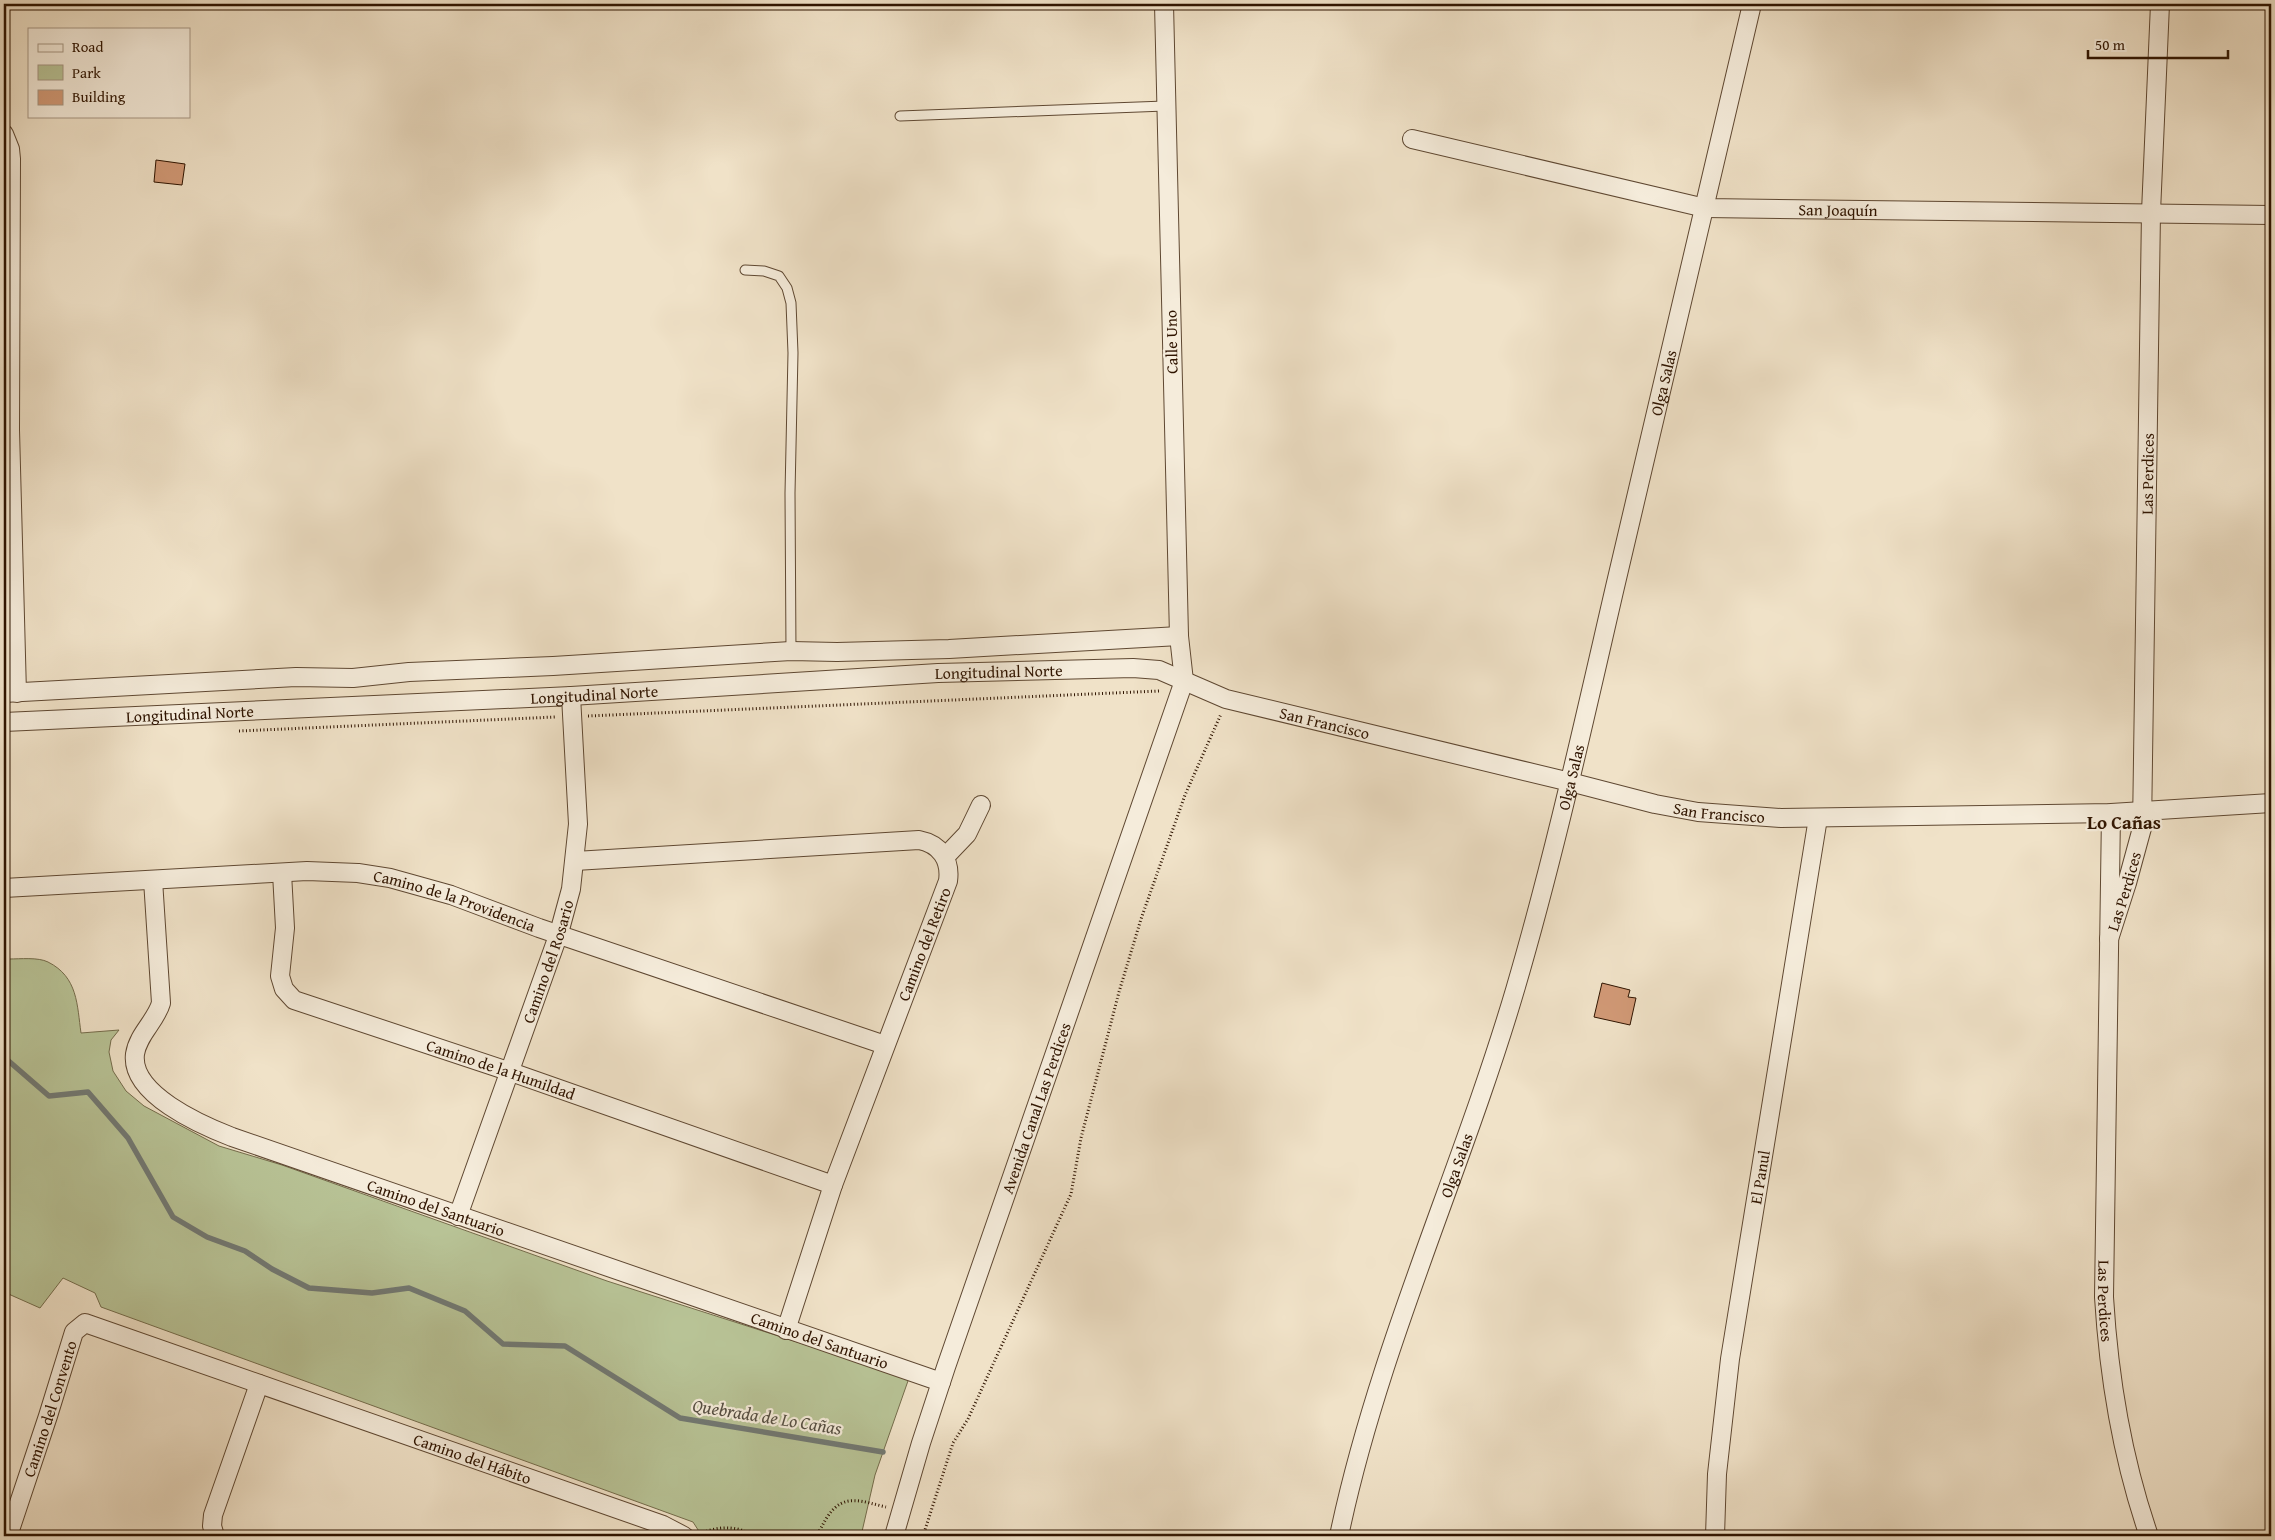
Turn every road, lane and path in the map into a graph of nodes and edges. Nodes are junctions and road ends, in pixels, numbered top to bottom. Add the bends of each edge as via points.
1 (1164, 4) edge
2 (1752, 4) edge
3 (2160, 4) edge
4 (1165, 106) junction
5 (900, 116) dead end
6 (4, 134) edge
7 (1412, 139) dead end
8 (1705, 208) junction
9 (2151, 212) junction
10 (2271, 215) edge
11 (745, 270) dead end
12 (1179, 636) junction
13 (791, 651) junction
14 (1184, 681) junction
15 (11, 693) edge
16 (572, 696) junction
17 (1226, 699) junction
18 (4, 722) edge
19 (1570, 782) junction
20 (2271, 803) edge
21 (981, 805) dead end
22 (2141, 811) junction
23 (2111, 813) junction
24 (1818, 818) junction
25 (945, 857) junction
26 (575, 861) junction
27 (282, 873) junction
28 (153, 880) junction
29 (4, 888) edge
30 (559, 933) junction
31 (2109, 939) junction
32 (885, 1045) junction
33 (508, 1071) junction
34 (833, 1185) junction
35 (458, 1216) junction
36 (94, 1326) joint
37 (786, 1330) junction
38 (941, 1382) junction
39 (259, 1384) junction
40 (901, 1510) junction
41 (209, 1533) edge
42 (8, 1536) edge
43 (684, 1536) edge
44 (696, 1536) edge
45 (754, 1536) edge
46 (815, 1536) edge
47 (894, 1536) edge
48 (923, 1536) edge
49 (1339, 1536) edge
50 (1715, 1536) edge
51 (2149, 1536) edge

1 - 4 street, Calle Uno
2 - 8 street, Olga Salas
3 - 9 street, Las Perdices
4 - 5 lane
4 - 12 street, Calle Uno
6 - 15 street via 11,159
7 - 8 street, San Joaquín
8 - 9 street, San Joaquín
8 - 19 street, Olga Salas
9 - 10 street, San Joaquín
9 - 22 street, Las Perdices
11 - 13 lane via 779,276 791,303
12 - 13 street, Longitudinal Norte via 949,649
12 - 14 street, Calle Uno
13 - 15 street, Longitudinal Norte via 409,672 353,678 296,677
14 - 16 street, Longitudinal Norte via 1158,670 1133,668 938,673
14 - 17 street, San Francisco
14 - 38 street, Avenida Canal Las Perdices
16 - 18 street, Longitudinal Norte
16 - 26 street, Camino del Rosario via 578,824
17 - 19 street, San Francisco
17 - 48 path via 1185,795 1141,919 1081,1138 1071,1194 968,1419 953,1443
19 - 24 street, San Francisco via 1698,812
19 - 49 street, Olga Salas via 1514,992 1472,1124 1377,1394 1346,1500
20 - 22 street, San Francisco
21 - 25 street via 967,834
22 - 23 street, San Francisco
22 - 31 street, Las Perdices via 2142,828
23 - 24 street, San Francisco
23 - 31 street, Las Perdices
24 - 50 street, El Panul via 1730,1360 1720,1446
25 - 26 street via 934,845 919,840
25 - 32 street, Camino del Retiro via 948,881
26 - 30 street, Camino del Rosario
27 - 28 street, Camino de la Providencia
27 - 30 street, Camino de la Providencia via 333,872 390,878 451,895
27 - 33 street, Camino de la Humildad via 285,928 280,976 287,995 302,1004
28 - 29 street, Camino de la Providencia
28 - 35 street, Camino del Santuario via 161,1002 135,1054 137,1071 147,1086 185,1115 232,1138
30 - 32 street, Camino de la Providencia
30 - 33 street, Camino del Rosario
31 - 51 street, Las Perdices via 2104,1263 2106,1332 2121,1440
32 - 34 street, Camino del Retiro
33 - 34 street, Camino de la Humildad
33 - 35 street, Camino del Rosario
34 - 37 street, Camino del Retiro
35 - 37 street, Camino del Santuario
36 - 39 street, Camino del Hábito
36 - 42 street, Camino del Convento via 85,1323 74,1332
37 - 38 street, Camino del Santuario
38 - 40 street, Avenida Canal Las Perdices
39 - 41 street
39 - 43 street, Camino del Hábito via 663,1525
40 - 46 path via 851,1499 832,1511
40 - 47 street, Avenida Canal Las Perdices
44 - 45 path via 728,1528

